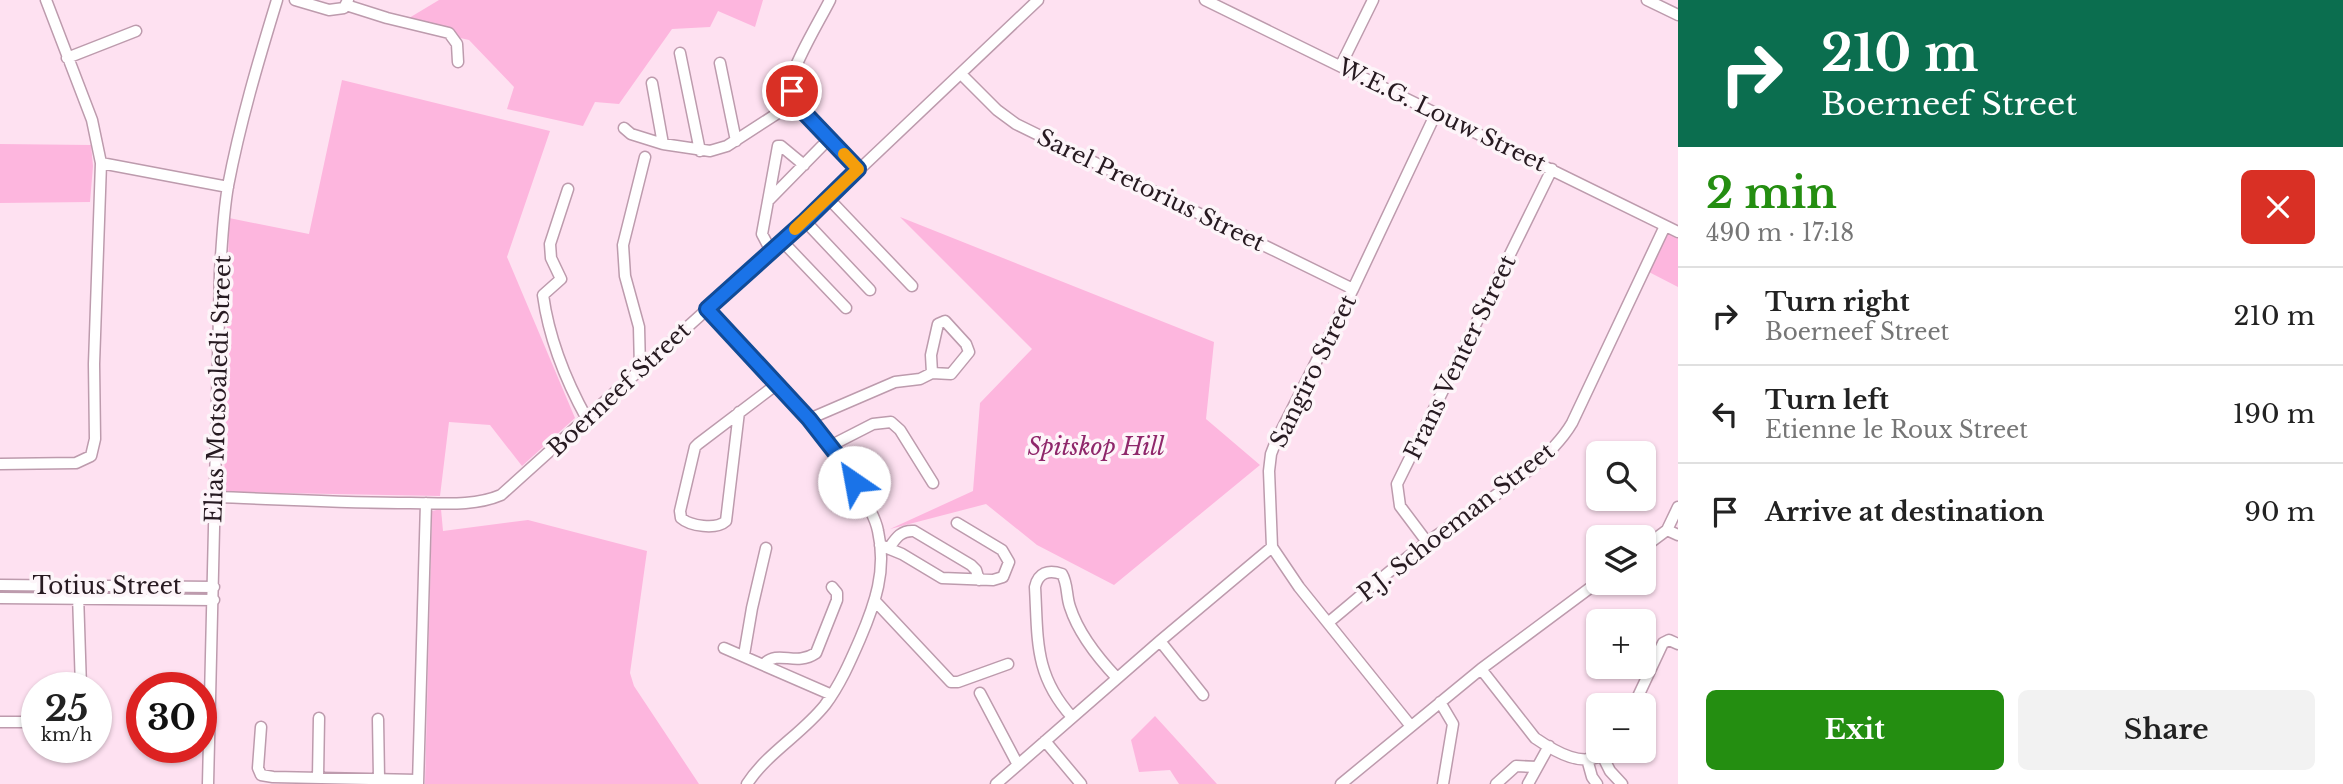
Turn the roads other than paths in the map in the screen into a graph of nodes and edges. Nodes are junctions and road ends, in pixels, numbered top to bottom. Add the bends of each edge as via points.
1 (46, 0) edge
2 (277, 0) edge
3 (295, 0) edge
4 (830, 0) edge
5 (1038, 0) edge
6 (1205, 0) edge
7 (1373, 0) edge
8 (1647, 0) edge
9 (347, 3) edge
10 (1678, 15) edge
11 (136, 31) dead end
12 (680, 53) dead end
13 (67, 58) junction
14 (458, 62) dead end
15 (720, 63) dead end
16 (1341, 65) junction
17 (961, 74) junction
18 (652, 83) dead end
19 (795, 103) junction
20 (1436, 113) junction
21 (624, 128) dead end
22 (736, 141) junction
23 (663, 144) junction
24 (822, 146) dead end
25 (700, 151) junction
26 (645, 157) dead end
27 (101, 163) junction
28 (804, 165) junction
29 (858, 169) junction
30 (1552, 169) junction
31 (228, 187) junction
32 (568, 189) dead end
33 (828, 198) junction
34 (768, 202) junction
35 (805, 221) junction
36 (1665, 226) junction
37 (1678, 232) edge
38 (782, 241) junction
39 (771, 251) junction
40 (912, 286) dead end
41 (1353, 289) junction
42 (870, 290) dead end
43 (707, 309) junction
44 (846, 309) dead end
45 (640, 369) junction
46 (932, 373) junction
47 (777, 384) junction
48 (739, 412) junction
49 (587, 419) junction
50 (809, 419) junction
51 (830, 446) junction
52 (0, 464) edge
53 (933, 482) dead end
54 (215, 497) junction
55 (426, 503) junction
56 (1678, 507) edge
57 (957, 523) dead end
58 (1667, 530) junction
59 (1678, 535) edge
60 (1656, 538) edge
61 (1427, 542) junction
62 (885, 546) junction
63 (1272, 547) junction
64 (766, 548) dead end
65 (214, 571) junction
66 (979, 580) junction
67 (0, 585) edge
68 (78, 586) junction
69 (189, 586) junction
70 (214, 587) junction
71 (832, 587) dead end
72 (1586, 591) edge
73 (0, 598) edge
74 (78, 598) junction
75 (193, 598) junction
76 (214, 600) junction
77 (875, 601) junction
78 (213, 615) junction
79 (1329, 622) junction
80 (1160, 641) junction
81 (1678, 644) edge
82 (724, 648) dead end
83 (744, 656) junction
84 (764, 664) junction
85 (1008, 664) dead end
86 (1480, 670) junction
87 (80, 672) edge
88 (1117, 678) junction
89 (980, 693) dead end
90 (1640, 693) edge
91 (832, 695) junction
92 (1203, 695) dead end
93 (1440, 702) junction
94 (318, 718) dead end
95 (1072, 718) junction
96 (379, 719) dead end
97 (0, 722) edge
98 (21, 722) edge
99 (1410, 725) junction
100 (261, 727) dead end
101 (1045, 741) junction
102 (1549, 746) junction
103 (1586, 759) edge
104 (1588, 763) edge
105 (1607, 763) edge
106 (1018, 765) junction
107 (1537, 767) junction
108 (318, 777) junction
109 (379, 778) junction
110 (418, 782) edge
111 (1592, 782) edge
112 (1344, 783) edge
113 (208, 784) edge
114 (747, 784) edge
115 (996, 784) edge
116 (1081, 784) edge
117 (1443, 784) edge
118 (1496, 784) edge
119 (1528, 784) edge
120 (1622, 784) edge

1 - 13 street
2 - 31 street, Elias Motsoaledi Street via 246,104
3 - 9 street via 329,10
4 - 19 street via 791,82
5 - 17 street, Boerneef Street
6 - 16 street, W.E.G. Louw Street
7 - 16 street
8 - 10 street
9 - 14 street via 450,33 457,44
11 - 13 street
12 - 25 street
13 - 27 street via 92,120
15 - 22 street
16 - 20 street, W.E.G. Louw Street
17 - 29 street, Boerneef Street
17 - 41 street, Sarel Pretorius Street via 1016,124
18 - 23 street
19 - 22 street
19 - 29 street
20 - 30 street, W.E.G. Louw Street
20 - 41 street, Sangiro Street
21 - 23 street
22 - 25 street
23 - 25 street
24 - 28 street
26 - 45 street via 623,245 625,276 639,327
27 - 31 street
27 - 52 street via 94,451 76,463
28 - 34 street
28 - 34 street via 778,146
29 - 33 street, Boerneef Street
30 - 36 street, W.E.G. Louw Street
30 - 61 street, Frans Venter Street via 1397,484 1400,506
31 - 54 street, Elias Motsoaledi Street via 220,272
32 - 49 street via 550,244 561,279 543,295 562,366
33 - 35 street, Boerneef Street
33 - 40 street
34 - 39 street via 762,234
35 - 38 street, Boerneef Street
35 - 42 street
36 - 37 street, W.E.G. Louw Street
36 - 61 street, P.J. Schoeman Street via 1559,443
38 - 39 street, Boerneef Street
38 - 44 street
39 - 43 street, Boerneef Street
41 - 63 street, Sangiro Street via 1271,454
43 - 45 street, Boerneef Street
43 - 47 street
45 - 49 street, Boerneef Street
46 - 46 street via 938,324 945,321 969,352 953,373
46 - 50 street via 895,382
47 - 48 street
47 - 50 street
48 - 48 street via 695,447 680,510 682,520 715,526 726,521
49 - 55 street, Boerneef Street via 501,495 483,502
50 - 51 street
51 - 53 street via 873,424 891,422 901,430
51 - 62 street via 868,507
54 - 55 street, Boerneef Street
54 - 65 street, Elias Motsoaledi Street
55 - 110 street
56 - 58 street
57 - 66 street via 1008,558 1003,578
58 - 59 street
58 - 60 street
61 - 79 street, P.J. Schoeman Street
62 - 66 street via 942,578
62 - 66 street via 903,532 914,531 971,565
62 - 77 street
63 - 79 street, Sangiro Street via 1298,587
63 - 80 street
64 - 83 street
65 - 69 street
65 - 70 street, Elias Motsoaledi Street
67 - 68 street, Totius Street
68 - 69 street, Totius Street
68 - 74 street
69 - 70 street, Totius Street
70 - 76 street, Elias Motsoaledi Street
71 - 84 street via 837,600 816,653 798,660 777,657
72 - 86 street
73 - 74 street, Totius Street
74 - 75 street, Totius Street
74 - 87 street
75 - 76 street, Totius Street
75 - 78 street
76 - 78 street, Elias Motsoaledi Street
77 - 85 street via 951,682
77 - 91 street
78 - 113 street, Elias Motsoaledi Street
79 - 99 street, Sangiro Street
80 - 88 street
80 - 92 street
81 - 90 street via 1663,643
82 - 83 street
83 - 84 street
84 - 91 street
86 - 93 street
86 - 102 street via 1535,738
88 - 95 street
88 - 95 street via 1079,625 1062,574 1041,574 1035,587 1041,661 1054,695
89 - 106 street
91 - 114 street
93 - 99 street
93 - 117 street via 1453,724
94 - 108 street
95 - 101 street
96 - 109 street
97 - 98 street
99 - 112 street
100 - 108 street via 261,775
101 - 106 street
101 - 116 street
102 - 103 street via 1568,757
102 - 107 street
104 - 111 street
105 - 120 street
106 - 115 street
107 - 118 street via 1516,766
107 - 119 street
108 - 109 street
109 - 110 street

